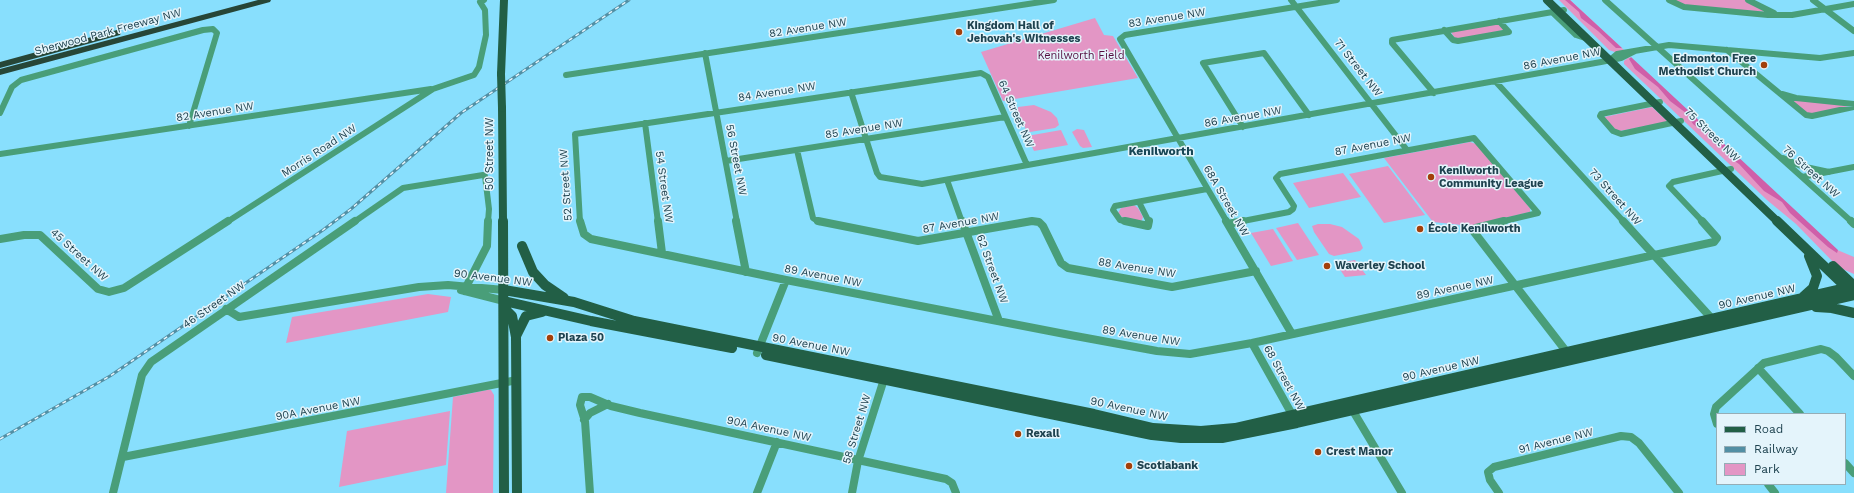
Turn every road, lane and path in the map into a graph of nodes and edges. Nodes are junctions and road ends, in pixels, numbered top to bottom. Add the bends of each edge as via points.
1 (241, 0) edge
2 (267, 0) edge
3 (484, 0) edge
4 (505, 0) edge
5 (1054, 0) edge
6 (1291, 0) edge
7 (1337, 0) edge
8 (1547, 0) edge
9 (1554, 0) edge
10 (1606, 0) edge
11 (1669, 0) edge
12 (1748, 0) edge
13 (1813, 0) edge
14 (1031, 2) edge
15 (1854, 4) edge
16 (1296, 7) junction
17 (1825, 9) junction
18 (1558, 11) junction
19 (1780, 15) junction
20 (1500, 21) junction
21 (1444, 30) junction
22 (1854, 31) edge
23 (1120, 38) joint
24 (1658, 47) junction
25 (1726, 49) junction
26 (705, 53) junction
27 (1854, 53) edge
28 (1613, 59) junction
29 (0, 65) edge
30 (0, 72) edge
31 (983, 74) joint
32 (566, 75) dead end
33 (1496, 82) junction
34 (434, 89) junction
35 (850, 92) junction
36 (1778, 92) junction
37 (1434, 93) junction
38 (1657, 102) junction
39 (1372, 104) junction
40 (1854, 104) edge
41 (1854, 107) edge
42 (0, 113) edge
43 (716, 113) junction
44 (1309, 115) junction
45 (1005, 117) junction
46 (1678, 122) junction
47 (645, 124) junction
48 (189, 126) junction
49 (1243, 127) junction
50 (575, 134) joint
51 (866, 139) junction
52 (1178, 139) junction
53 (797, 150) junction
54 (1407, 150) junction
55 (1773, 151) junction
56 (0, 154) edge
57 (726, 161) junction
58 (1027, 165) junction
59 (1854, 167) edge
60 (1728, 170) junction
61 (1829, 172) junction
62 (1802, 178) junction
63 (947, 180) junction
64 (1207, 188) junction
65 (1139, 202) junction
66 (1228, 224) junction
67 (1854, 224) edge
68 (967, 233) junction
69 (584, 234) joint
70 (0, 238) edge
71 (1796, 240) junction
72 (522, 246) dead end
73 (662, 254) junction
74 (1654, 256) junction
75 (1830, 264) junction
76 (1063, 266) joint
77 (1256, 270) junction
78 (746, 272) junction
79 (1854, 275) edge
80 (786, 280) junction
81 (1515, 286) junction
82 (1852, 287) edge
83 (465, 288) junction
84 (504, 290) junction
85 (109, 292) joint
86 (1854, 295) edge
87 (1801, 298) junction
88 (570, 301) junction
89 (504, 304) junction
90 (226, 309) junction
91 (1788, 310) junction
92 (547, 312) junction
93 (1854, 313) edge
94 (1000, 321) junction
95 (1715, 323) junction
96 (1292, 334) junction
97 (516, 337) junction
98 (1252, 343) junction
99 (758, 350) junction
100 (1570, 356) junction
101 (1758, 368) junction
102 (885, 376) junction
103 (1854, 376) edge
104 (517, 380) junction
105 (504, 383) junction
106 (608, 404) junction
107 (1350, 407) junction
108 (1799, 413) edge
109 (1295, 419) junction
110 (584, 420) junction
111 (1716, 421) edge
112 (777, 442) junction
113 (123, 457) junction
114 (858, 461) junction
115 (1846, 464) edge
116 (1854, 472) edge
117 (1769, 485) edge
118 (113, 493) edge
119 (504, 493) edge
120 (517, 493) edge
121 (590, 493) edge
122 (757, 493) edge
123 (852, 493) edge
124 (956, 493) edge
125 (1402, 493) edge
126 (1499, 493) edge
127 (1679, 493) edge
128 (1775, 493) edge

1 - 29 highway, Sherwood Park Freeway NW
2 - 30 highway, Sherwood Park Freeway NW
3 - 34 street, Morris Road NW via 480,2 485,10 486,35 478,71 469,78
4 - 84 main road, 50 Street NW, bridge via 501,74
5 - 14 street, 82 Avenue NW
6 - 16 street, 71 Street NW
7 - 16 street, 83 Avenue NW
8 - 18 main road, 75 Street NW
9 - 18 main road, 75 Street NW
10 - 24 street, 76 Street NW
11 - 19 street via 1677,6
12 - 19 street
13 - 17 street
14 - 26 street, 82 Avenue NW
15 - 17 street
16 - 23 street, 83 Avenue NW via 1125,35
16 - 39 street, 71 Street NW
17 - 19 street
17 - 22 street
18 - 20 street
18 - 28 main road, 75 Street NW
18 - 28 main road, 75 Street NW
20 - 21 street
20 - 21 street via 1509,32 1458,41 1453,40
21 - 37 street via 1391,41
23 - 52 street, 68A Street NW
24 - 25 street, 86 Avenue NW via 1682,44
24 - 28 street, 86 Avenue NW via 1635,51
24 - 55 street, 76 Street NW
25 - 27 street, 86 Avenue NW via 1820,58
25 - 36 street
26 - 32 street, 82 Avenue NW
26 - 43 street, 56 Street NW
28 - 33 street, 86 Avenue NW
28 - 38 main road, 75 Street NW
31 - 35 street, 84 Avenue NW
31 - 45 street, 64 Street NW via 988,77
33 - 37 street, 86 Avenue NW
33 - 74 street, 73 Street NW
34 - 48 street, 82 Avenue NW
34 - 85 street, Morris Road NW via 157,268 124,288
35 - 43 street, 84 Avenue NW
35 - 51 street
36 - 40 street via 1796,98
36 - 41 street via 1806,115
37 - 39 street, 86 Avenue NW
38 - 46 main road, 75 Street NW
38 - 46 street via 1600,116 1613,131 1621,134
39 - 44 street, 86 Avenue NW
39 - 54 street, 71 Street NW
42 - 48 street via 12,87 18,82 213,29 217,33
43 - 47 street, 84 Avenue NW
43 - 57 street, 56 Street NW
44 - 49 street, 86 Avenue NW
44 - 49 street via 1264,53 1203,63
45 - 51 street, 85 Avenue NW
45 - 58 street, 64 Street NW
46 - 60 main road, 75 Street NW
47 - 50 street, 84 Avenue NW
47 - 73 street, 54 Street NW
48 - 56 street, 82 Avenue NW
49 - 52 street, 86 Avenue NW
50 - 69 street, 52 Street NW via 580,226
51 - 53 street, 85 Avenue NW
51 - 63 street, 86 Avenue NW via 880,177 914,183
52 - 58 street, 86 Avenue NW
52 - 64 street, 68A Street NW
53 - 57 street, 85 Avenue NW
53 - 68 street, 87 Avenue NW via 813,218 816,221 918,241
54 - 66 street, 87 Avenue NW via 1277,176 1294,206 1293,209 1289,212
54 - 81 street, 87 Avenue NW via 1473,137 1538,213 1476,228 1474,232
55 - 61 street, 76 Street NW via 1794,163
55 - 62 street, 76 Street NW
57 - 78 street, 56 Street NW
58 - 63 street, 86 Avenue NW
59 - 61 street
60 - 71 main road, 75 Street NW
60 - 74 street, 89 Avenue NW via 1673,182 1669,186 1717,238 1714,242
60 - 75 main road, 75 Street NW
61 - 62 street
62 - 67 street, 76 Street NW
63 - 68 street, 62 Street NW
64 - 65 street
64 - 66 street, 68A Street NW
65 - 65 street via 1115,206 1113,210 1120,220 1148,226 1149,220
66 - 77 street, 68A Street NW
68 - 76 street, 87 Avenue NW via 1038,222 1043,226
68 - 94 street, 62 Street NW
69 - 73 street, 89 Avenue NW via 591,239
70 - 85 street, 45 Street NW via 40,235 98,288
71 - 82 main road, 75 Street NW
71 - 87 main road via 1811,258 1816,271 1813,288
72 - 88 main road via 532,272
73 - 78 street, 89 Avenue NW
74 - 81 street, 89 Avenue NW
74 - 95 street, 73 Street NW
75 - 79 main road
75 - 82 main road, 75 Street NW
76 - 77 street, 88 Avenue NW via 1172,287
77 - 96 street, 68A Street NW
78 - 80 street, 89 Avenue NW
80 - 94 street, 89 Avenue NW
80 - 99 street
81 - 96 street, 89 Avenue NW
81 - 100 street
82 - 86 main road, 75 Street NW
82 - 87 main road, 90 Avenue NW
83 - 84 street, 90 Avenue NW
83 - 89 street, 90 Avenue NW
83 - 90 street, 90 Avenue NW via 419,287 253,316 239,317
83 - 90 street, 46 Street NW via 488,246 489,209 486,176 483,175 403,188
84 - 88 main road, 90 Avenue NW
84 - 89 main road, 50 Street NW
86 - 91 main road, 90 Avenue NW
87 - 95 main road, 90 Avenue NW
88 - 99 main road, 90 Avenue NW via 634,321
89 - 92 main road, 90 Avenue NW
89 - 97 main road via 512,316
89 - 105 main road, 50 Street NW
90 - 113 street, 46 Street NW via 151,362 142,375
91 - 93 main road via 1822,307
91 - 95 main road, 90 Avenue NW
92 - 97 main road via 526,316
92 - 99 main road, 90 Avenue NW
94 - 98 street, 89 Avenue NW via 1157,351 1190,354
95 - 100 main road, 90 Avenue NW
96 - 98 street, 89 Avenue NW
97 - 104 main road
98 - 109 street, 68 Street NW
99 - 102 main road, 90 Avenue NW
100 - 107 main road, 90 Avenue NW
101 - 103 street via 1764,363 1816,350 1828,351
101 - 108 street
101 - 111 street via 1716,407
102 - 109 main road, 90 Avenue NW via 1094,414 1153,428 1220,430
102 - 114 street, 58 Street NW
104 - 105 street, 90A Avenue NW
104 - 120 main road
105 - 113 street, 90A Avenue NW
105 - 119 main road, 50 Street NW
106 - 110 street via 590,413
106 - 110 street, 90A Avenue NW via 582,398 580,405
106 - 112 street, 90A Avenue NW
107 - 109 main road, 90 Avenue NW
107 - 125 street
110 - 121 street
112 - 114 street, 90A Avenue NW
112 - 122 street
113 - 118 street, 46 Street NW
114 - 123 street, 58 Street NW
114 - 124 street, 90A Avenue NW via 946,479 952,483
115 - 116 street
117 - 128 street
126 - 127 street, 91 Avenue NW via 1488,472 1494,467 1621,436 1631,437 1639,443

